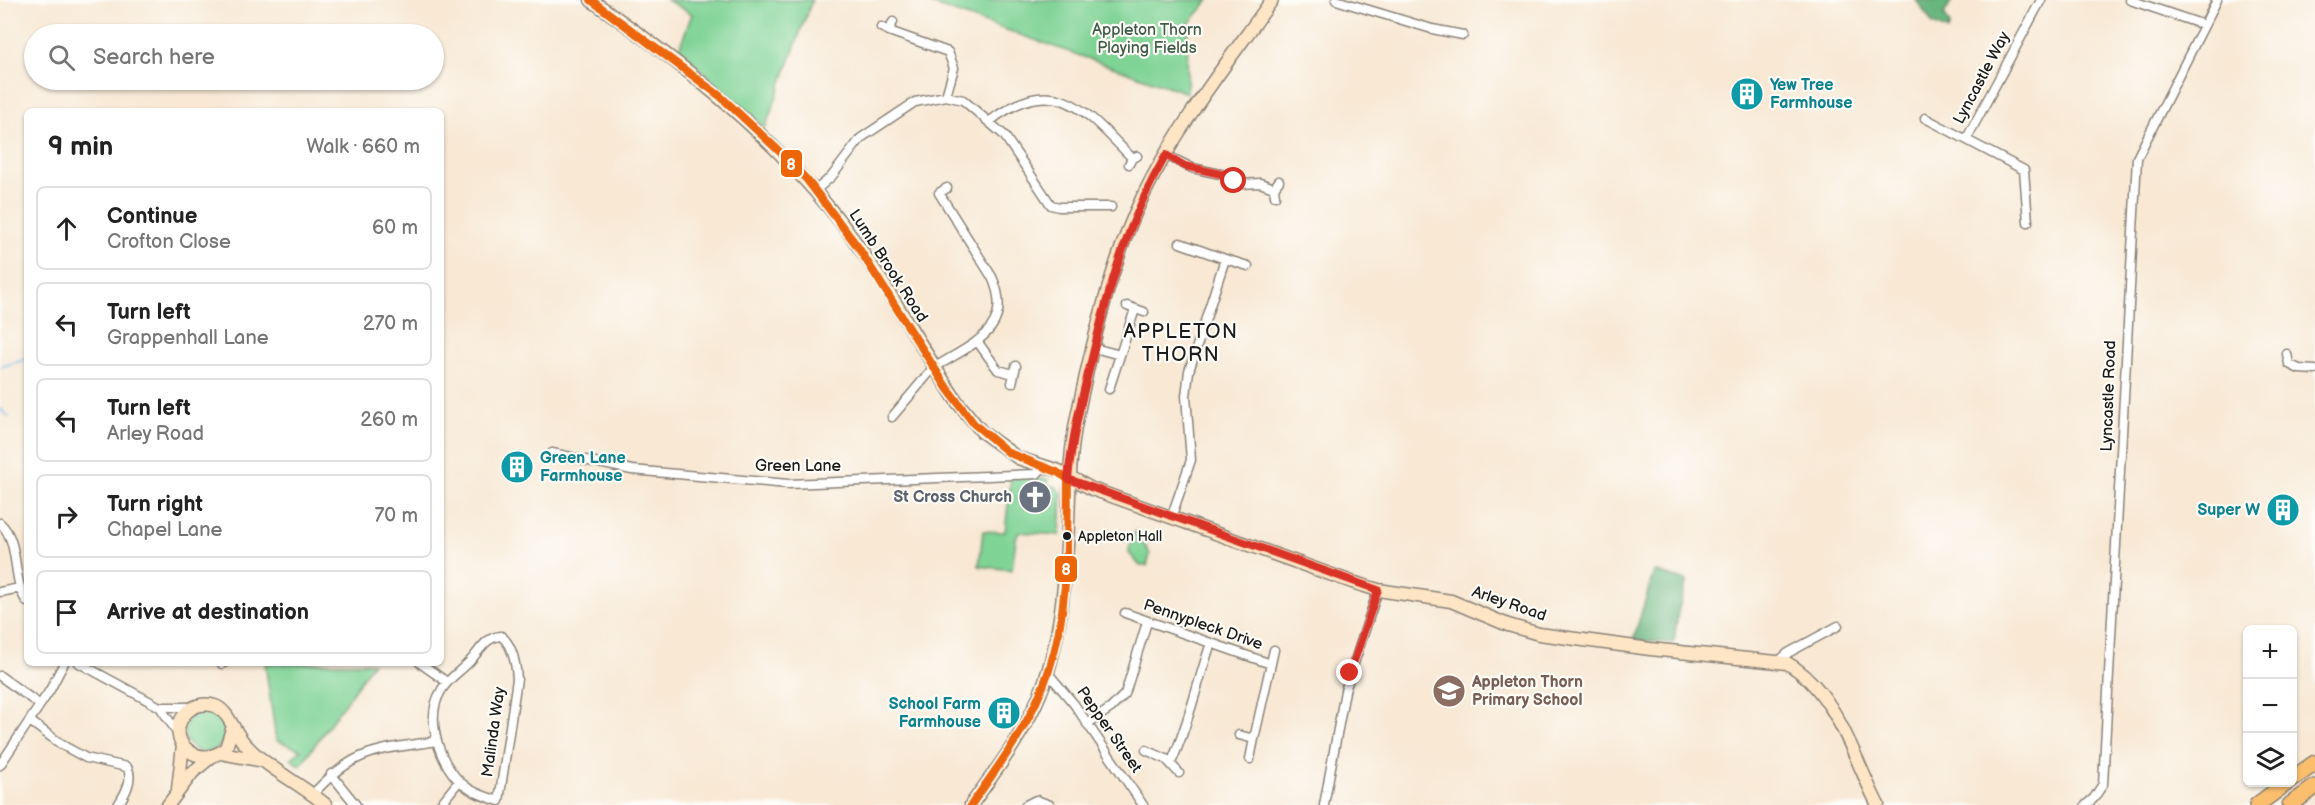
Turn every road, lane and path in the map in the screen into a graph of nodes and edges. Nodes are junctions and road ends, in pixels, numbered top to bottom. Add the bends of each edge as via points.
1 (591, 0) edge
2 (1272, 0) edge
3 (1336, 0) edge
4 (2041, 0) edge
5 (2130, 0) edge
6 (2217, 0) edge
7 (893, 22) dead end
8 (2204, 25) junction
9 (1463, 35) dead end
10 (946, 96) junction
11 (1925, 118) dead end
12 (990, 122) junction
13 (1967, 138) junction
14 (1166, 155) junction
15 (1133, 159) dead end
16 (947, 188) dead end
17 (1276, 188) dead end
18 (815, 190) junction
19 (1111, 207) dead end
20 (2028, 222) dead end
21 (1180, 243) dead end
22 (1225, 259) junction
23 (1248, 266) dead end
24 (1135, 309) dead end
25 (977, 341) junction
26 (1094, 348) junction
27 (2287, 354) dead end
28 (1120, 355) junction
29 (934, 368) junction
30 (2315, 370) edge
31 (1014, 374) dead end
32 (1109, 389) dead end
33 (892, 417) dead end
34 (552, 453) dead end
35 (1043, 467) junction
36 (1068, 479) junction
37 (1171, 518) junction
38 (0, 524) edge
39 (20, 588) junction
40 (1378, 590) junction
41 (0, 592) edge
42 (24, 596) edge
43 (1125, 614) dead end
44 (1147, 622) junction
45 (1838, 626) dead end
46 (1211, 643) junction
47 (1274, 650) dead end
48 (1779, 661) junction
49 (1271, 664) junction
50 (62, 666) edge
51 (85, 666) edge
52 (424, 666) edge
53 (1048, 673) junction
54 (0, 676) edge
55 (447, 682) junction
56 (40, 705) junction
57 (160, 707) junction
58 (194, 707) junction
59 (30, 721) junction
60 (1086, 724) junction
61 (232, 729) junction
62 (1239, 735) dead end
63 (1254, 739) junction
64 (181, 740) junction
65 (438, 741) junction
66 (1146, 750) dead end
67 (216, 755) junction
68 (1250, 759) dead end
69 (260, 760) junction
70 (1171, 763) junction
71 (2315, 763) edge
72 (0, 765) edge
73 (1179, 773) dead end
74 (331, 774) junction
75 (2297, 776) edge
76 (459, 781) junction
77 (2283, 787) edge
78 (2315, 787) edge
79 (178, 790) junction
80 (312, 795) junction
81 (1139, 804) edge
82 (118, 805) edge
83 (168, 805) edge
84 (326, 805) edge
85 (356, 805) edge
86 (440, 805) edge
87 (971, 805) edge
88 (1026, 805) edge
89 (1050, 805) edge
90 (1324, 805) edge
91 (1878, 805) edge
92 (2086, 805) edge
93 (2258, 805) edge
94 (2290, 805) edge

1 - 18 street, Lumb Brook Road via 666,52 717,94
2 - 14 street
3 - 9 street
4 - 13 street, Lyncastle Way
5 - 8 street
6 - 8 street, Lyncastle Road
7 - 10 street via 885,29 948,52 954,68
8 - 92 street, Lyncastle Road via 2137,158 2103,784
10 - 12 street via 963,100
10 - 18 street via 915,102 861,138 832,176
11 - 13 street, Lyncastle Way
12 - 15 street via 1024,101 1041,96 1059,98 1072,103
12 - 19 street via 1020,155 1051,204
13 - 20 street, Lyncastle Way via 2024,170
14 - 17 street via 1185,166 1225,175 1241,184 1260,183
14 - 26 street via 1126,239
16 - 25 street via 939,193 998,289 997,319
18 - 29 street, Lumb Brook Road via 873,270
21 - 22 street
22 - 23 street
22 - 37 street via 1189,371 1185,396 1191,460
24 - 28 street
25 - 29 street
25 - 31 street via 998,370
26 - 28 street
26 - 36 street via 1072,443
27 - 30 street via 2289,364
28 - 32 street
29 - 33 street
29 - 35 street, Lumb Brook Road via 982,432 1018,458
34 - 35 street, Green Lane via 632,470 788,484 1037,474
35 - 36 street, Lumb Brook Road via 1059,471
36 - 37 street, Arley Road
36 - 53 street via 1066,561
37 - 40 street, Arley Road
38 - 39 street via 9,538
39 - 41 street
39 - 42 street
40 - 48 street, Arley Road via 1451,601 1539,634
40 - 90 street via 1345,691
43 - 44 street, Pennypleck Drive
44 - 46 street, Pennypleck Drive
44 - 60 street via 1125,694
45 - 48 street
46 - 49 street, Pennypleck Drive
46 - 70 street via 1188,724
47 - 49 street
48 - 91 street, Arley Road via 1809,679 1831,707
49 - 63 street
50 - 56 street
51 - 57 street
52 - 55 street
53 - 60 street, Pepper Street
53 - 87 street via 1023,728
54 - 56 street
55 - 65 street via 436,704
55 - 76 street, Malinda Way via 489,639 501,636 505,640 517,679 499,801 473,792
56 - 59 street
57 - 58 street
57 - 64 street
58 - 61 street via 207,704 222,710
58 - 64 street via 182,719
59 - 72 street
59 - 82 street via 86,758 127,767 128,784
60 - 81 street, Pepper Street
61 - 67 street via 230,742
61 - 69 street
62 - 63 street
63 - 68 street
64 - 67 street via 195,755
64 - 79 street
65 - 74 street via 370,753
65 - 76 street via 448,767
66 - 70 street
67 - 69 street
67 - 79 street
69 - 80 street
70 - 73 street
71 - 75 highway
74 - 80 street
74 - 85 street
76 - 86 street
77 - 93 highway
78 - 94 highway
79 - 83 street
80 - 84 street
88 - 89 street via 1036,800

